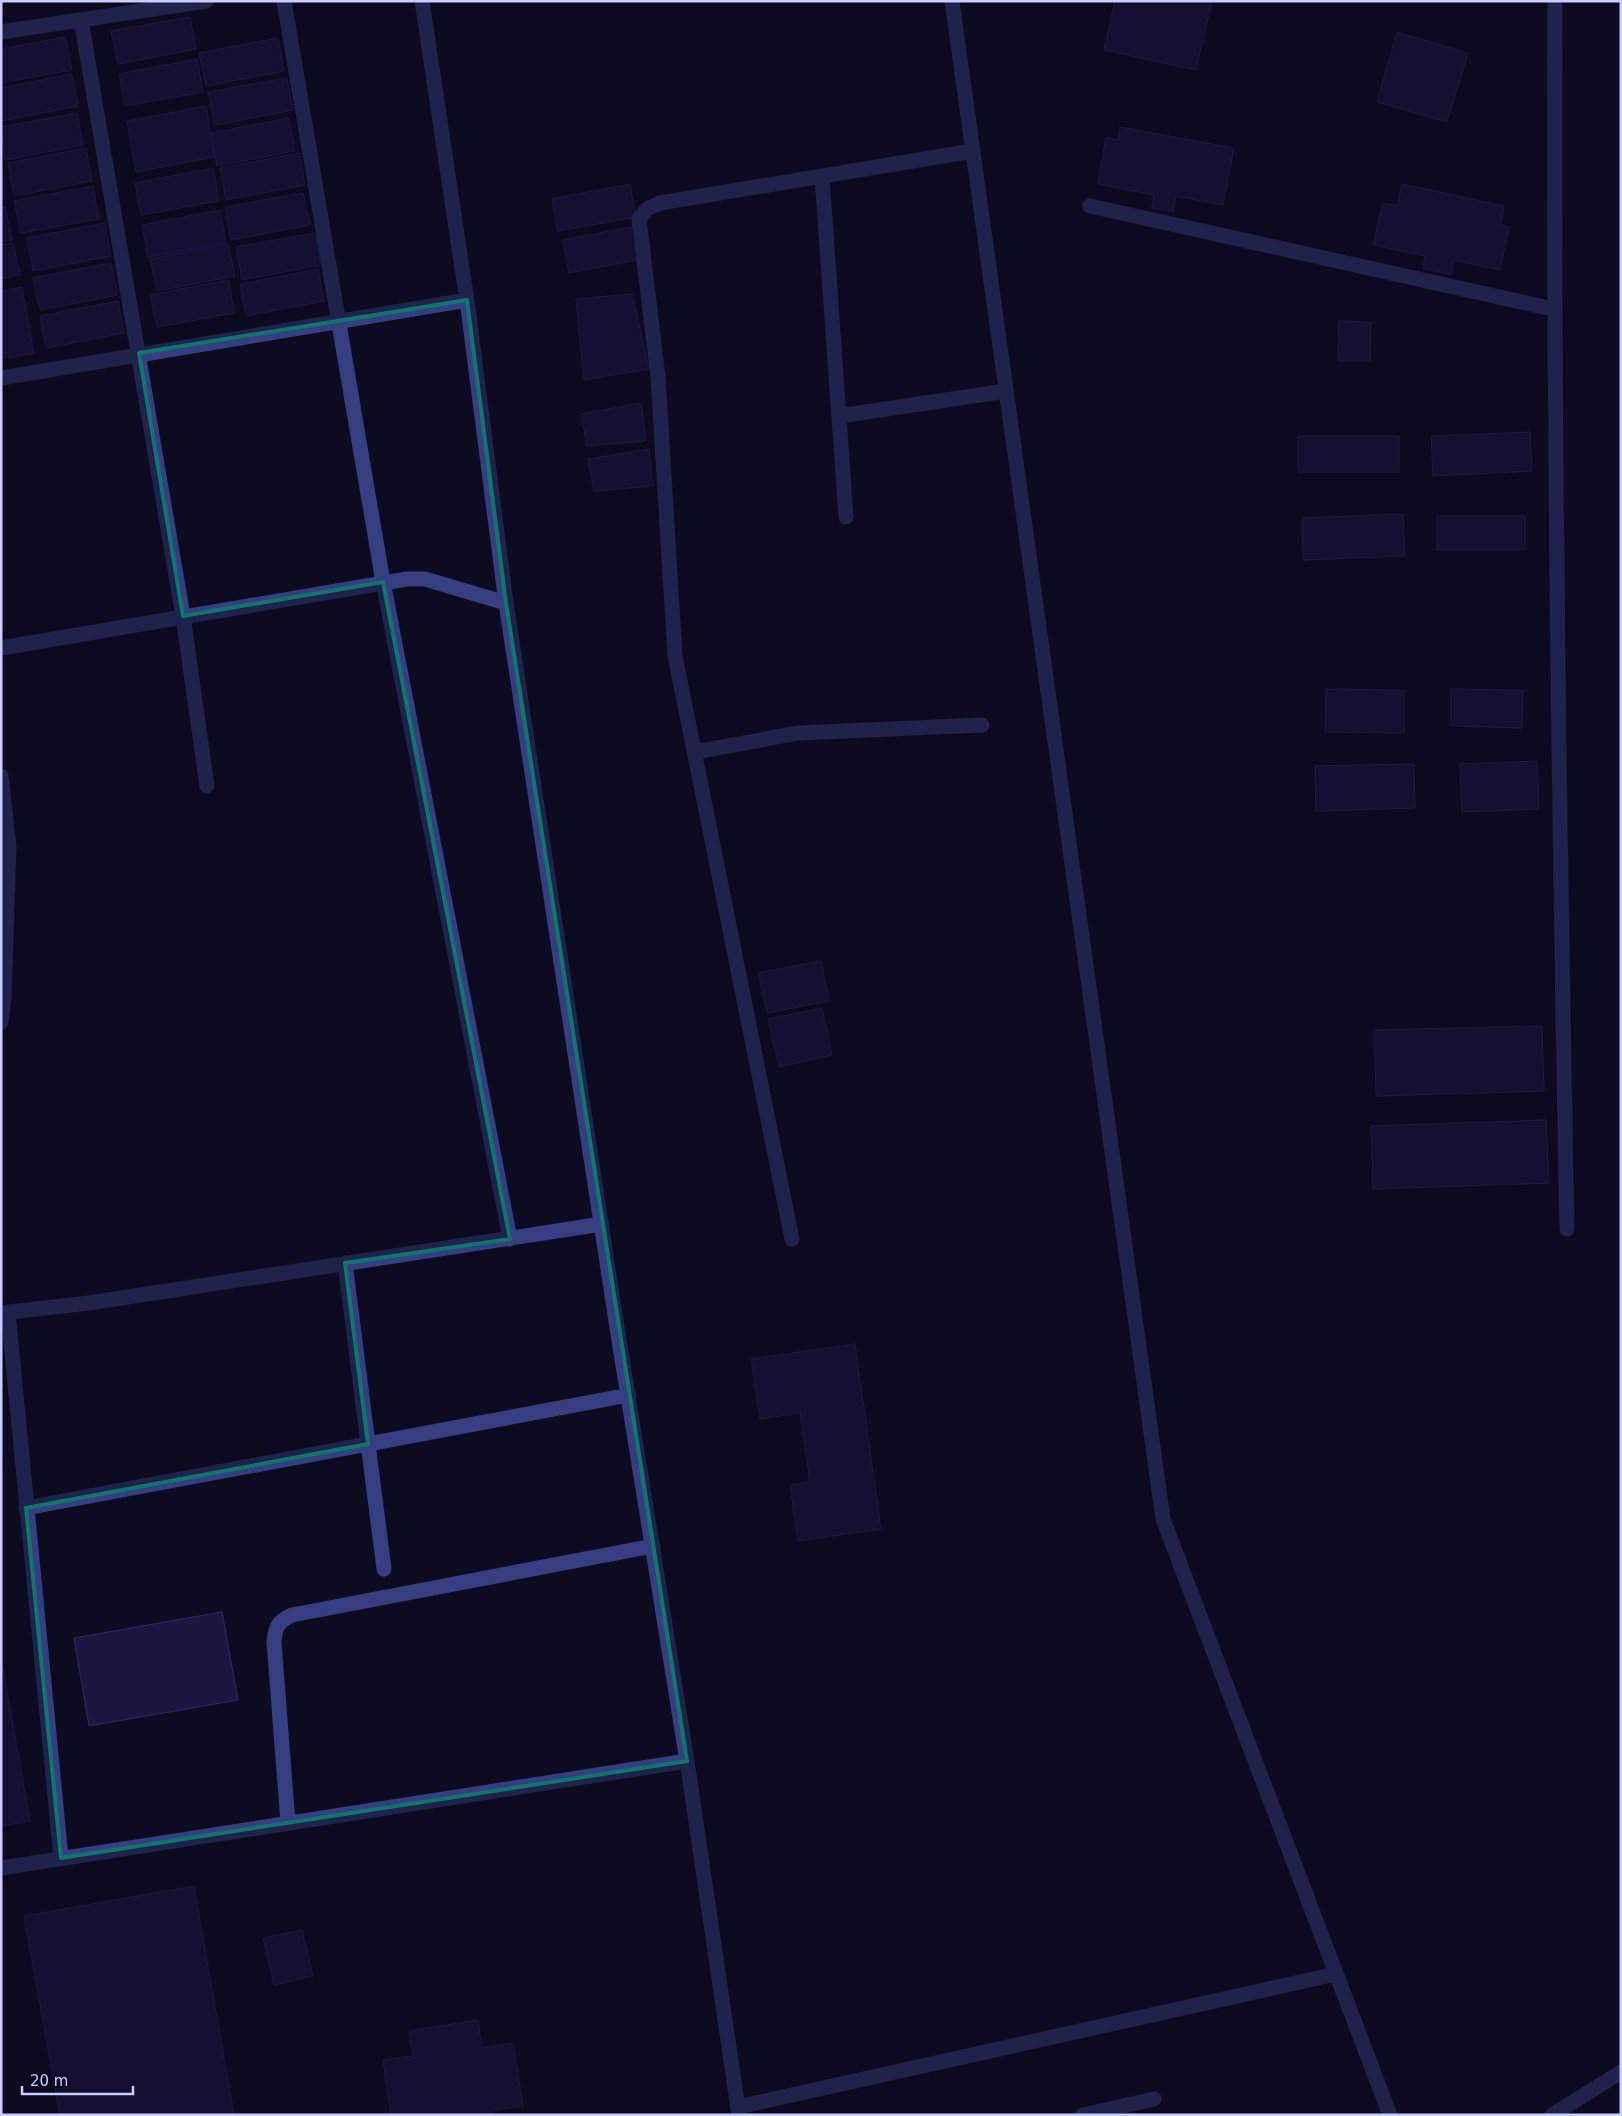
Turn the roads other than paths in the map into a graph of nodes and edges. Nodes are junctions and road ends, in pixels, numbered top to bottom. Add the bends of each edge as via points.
1 (206, 1) edge
2 (284, 1) edge
3 (422, 1) edge
4 (952, 1) edge
5 (1555, 1) edge
6 (81, 20) junction
7 (1, 32) edge
8 (973, 151) junction
9 (822, 176) junction
10 (1090, 206) dead end
11 (467, 300) junction
12 (1553, 309) junction
13 (338, 321) junction
14 (139, 353) junction
15 (1, 378) edge
16 (1006, 391) junction
17 (839, 416) junction
18 (846, 517) dead end
19 (383, 582) junction
20 (506, 603) junction
21 (183, 616) junction
22 (1, 648) edge
23 (982, 724) dead end
24 (695, 752) junction
25 (1, 776) edge
26 (207, 786) dead end
27 (1, 1022) edge
28 (602, 1224) junction
29 (1567, 1229) dead end
30 (510, 1238) junction
31 (792, 1238) dead end
32 (346, 1263) junction
33 (4, 1313) edge
34 (629, 1395) junction
35 (368, 1444) junction
36 (26, 1508) junction
37 (653, 1546) junction
38 (384, 1569) dead end
39 (687, 1760) junction
40 (288, 1823) junction
41 (61, 1858) junction
42 (1, 1868) edge
43 (1336, 1974) junction
44 (1621, 2072) edge
45 (1154, 2099) dead end
46 (739, 2111) edge
47 (1083, 2115) edge
48 (1390, 2115) edge
49 (1552, 2115) edge

1 - 6 street
2 - 13 street
3 - 11 street
4 - 8 street
5 - 12 street
6 - 7 street
6 - 14 street
8 - 9 street
8 - 16 street
9 - 17 street
9 - 24 street via 660,203 647,209 640,219 658,377 675,656
10 - 12 street
11 - 13 street
11 - 20 street
12 - 29 street
13 - 14 street
13 - 19 street
14 - 15 street
14 - 21 street
16 - 17 street
16 - 43 street via 1163,1519
17 - 18 street
19 - 20 street via 425,579
19 - 21 street
19 - 30 street
20 - 28 street
21 - 22 street
21 - 26 street
23 - 24 street via 798,732
24 - 31 street
25 - 27 street via 9,846
28 - 30 street
28 - 34 street
30 - 32 street
32 - 33 street
32 - 35 street
33 - 36 street
34 - 35 street
34 - 37 street
35 - 36 street
35 - 38 street
36 - 41 street
37 - 39 street
37 - 40 street via 283,1619 275,1628 274,1642
39 - 40 street
39 - 46 street
40 - 41 street
41 - 42 street
43 - 46 street
43 - 48 street
44 - 49 street
45 - 47 street

